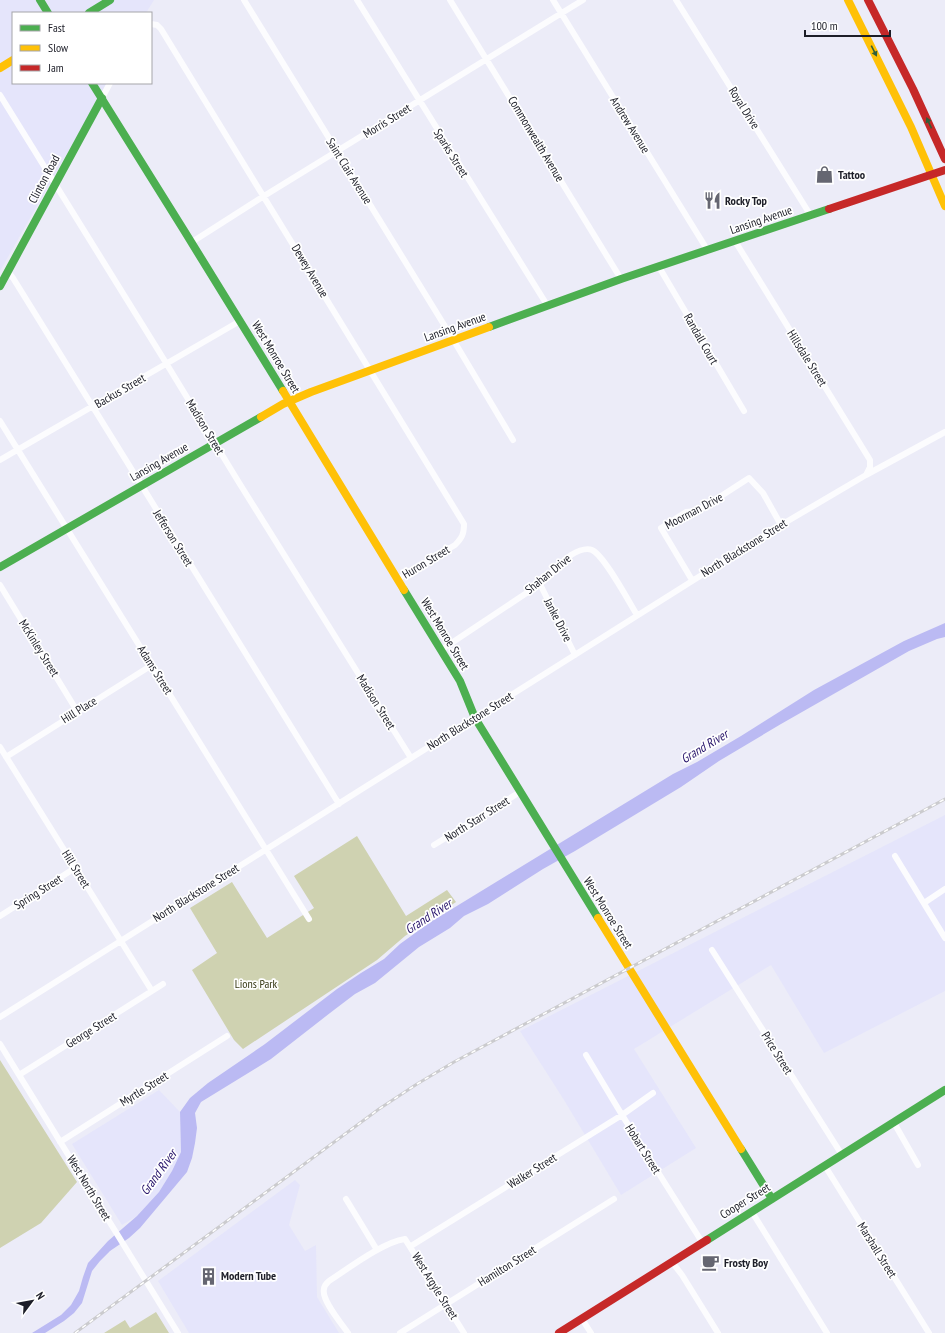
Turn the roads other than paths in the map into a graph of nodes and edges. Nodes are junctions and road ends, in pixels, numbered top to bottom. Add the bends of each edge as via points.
1 (40, 0) edge
2 (110, 0) edge
3 (244, 0) edge
4 (357, 0) edge
5 (450, 0) edge
6 (553, 0) edge
7 (583, 0) edge
8 (676, 0) edge
9 (868, 0) edge
10 (849, 1) edge
11 (47, 12) edge
12 (91, 12) edge
13 (561, 13) junction
14 (152, 24) edge
15 (487, 59) junction
16 (12, 61) edge
17 (0, 68) edge
18 (93, 84) edge
19 (109, 84) edge
20 (0, 95) edge
21 (102, 98) junction
22 (420, 101) junction
23 (337, 152) junction
24 (945, 158) edge
25 (945, 170) edge
26 (56, 184) junction
27 (264, 196) junction
28 (945, 206) edge
29 (811, 216) junction
30 (735, 241) junction
31 (192, 242) junction
32 (708, 251) junction
33 (659, 267) junction
34 (8, 272) junction
35 (621, 279) junction
36 (0, 286) edge
37 (547, 306) junction
38 (240, 321) junction
39 (454, 341) junction
40 (167, 364) junction
41 (371, 370) junction
42 (290, 402) junction
43 (93, 407) junction
44 (744, 411) dead end
45 (0, 420) edge
46 (945, 432) edge
47 (513, 440) dead end
48 (215, 443) junction
49 (18, 450) junction
50 (0, 460) edge
51 (866, 476) junction
52 (141, 486) junction
53 (464, 524) joint
54 (781, 525) junction
55 (67, 528) junction
56 (0, 566) edge
57 (398, 579) junction
58 (692, 580) junction
59 (540, 584) junction
60 (0, 585) edge
61 (637, 615) junction
62 (441, 650) junction
63 (575, 655) junction
64 (152, 665) junction
65 (77, 711) junction
66 (475, 718) junction
67 (0, 747) edge
68 (6, 757) junction
69 (411, 758) junction
70 (520, 792) junction
71 (339, 804) junction
72 (434, 846) dead end
73 (266, 849) junction
74 (894, 856) dead end
75 (75, 868) junction
76 (945, 890) edge
77 (924, 903) junction
78 (0, 916) edge
79 (309, 919) dead end
80 (945, 938) edge
81 (121, 940) junction
82 (712, 950) dead end
83 (163, 984) dead end
84 (152, 991) junction
85 (0, 1017) edge
86 (227, 1036) dead end
87 (0, 1044) edge
88 (586, 1055) dead end
89 (19, 1075) junction
90 (945, 1090) edge
91 (653, 1093) dead end
92 (622, 1115) junction
93 (893, 1122) junction
94 (60, 1142) junction
95 (842, 1155) junction
96 (918, 1165) dead end
97 (825, 1166) junction
98 (346, 1199) dead end
99 (614, 1199) dead end
100 (772, 1199) junction
101 (752, 1212) junction
102 (702, 1242) junction
103 (411, 1246) junction
104 (377, 1250) junction
105 (672, 1262) junction
106 (446, 1304) junction
107 (582, 1319) junction
108 (178, 1333) edge
109 (348, 1333) edge
110 (400, 1333) edge
111 (464, 1333) edge
112 (559, 1333) edge
113 (590, 1333) edge
114 (718, 1333) edge
115 (827, 1333) edge
116 (929, 1333) edge

1 - 11 main road
2 - 12 main road
3 - 23 street, Saint Clair Avenue
4 - 22 street, Sparks Street
5 - 15 street, Commonwealth Avenue
6 - 13 street, Andrew Avenue
7 - 13 street, Morris Street
8 - 29 street, Royal Drive
24 -> 9 main road
10 -> 28 main road via 908,120
13 - 15 street, Morris Street
13 - 32 street, Andrew Avenue
14 - 27 street, Dewey Avenue via 161,29
15 - 22 street, Morris Street
15 - 35 street, Commonwealth Avenue
16 - 17 main road
18 - 21 main road, West Monroe Street
19 - 21 street, Clinton Road
20 - 26 street, Madison Street
21 - 26 main road, Clinton Road
21 - 31 main road, West Monroe Street
22 - 23 street, Morris Street
22 - 37 street, Sparks Street
23 - 27 street, Morris Street
23 - 39 street, Saint Clair Avenue
25 - 29 main road, Lansing Avenue
26 - 34 main road, Clinton Road
26 - 40 street, Madison Street
27 - 31 street, Morris Street
27 - 41 street, Dewey Avenue
29 - 30 main road, Lansing Avenue
30 - 32 main road, Lansing Avenue
30 - 51 street, Hillsdale Street via 870,460
31 - 38 main road, West Monroe Street
32 - 33 main road, Lansing Avenue
33 - 35 main road, Lansing Avenue
33 - 44 street, Randall Court
34 - 36 main road, Clinton Road
34 - 43 street, Jefferson Street
35 - 37 main road, Lansing Avenue
37 - 39 main road, Lansing Avenue
38 - 40 street, Backus Street
38 - 42 main road, West Monroe Street
39 - 41 main road, Lansing Avenue
39 - 47 street, Saint Clair Avenue
40 - 43 street, Backus Street
40 - 48 street, Madison Street
41 - 42 main road, Lansing Avenue
41 - 53 street, Dewey Avenue
42 - 48 main road, Lansing Avenue
42 - 57 main road, West Monroe Street
43 - 49 street, Backus Street
43 - 52 street, Jefferson Street
45 - 49 street, Adams Street
46 - 51 street, North Blackstone Street
48 - 52 main road, Lansing Avenue
48 - 69 street, Madison Street
49 - 50 street, Backus Street
49 - 55 street, Adams Street
51 - 54 street, North Blackstone Street
52 - 55 main road, Lansing Avenue
52 - 71 street, Jefferson Street
53 - 57 street, Huron Street via 464,533 455,544
54 - 58 street, North Blackstone Street
54 - 58 street, Moorman Drive via 763,494 749,478 698,511 686,512 661,528
55 - 56 main road, Lansing Avenue
55 - 64 street, Adams Street
57 - 62 main road, West Monroe Street
58 - 61 street, North Blackstone Street
59 - 61 street, Shahan Drive via 571,555 582,550 593,550 604,562
59 - 62 street, Shahan Drive
59 - 63 street, Janke Drive
60 - 65 street, McKinley Street
61 - 63 street, North Blackstone Street
62 - 66 main road, West Monroe Street via 460,681
63 - 66 street, North Blackstone Street
64 - 65 street, Hill Place
64 - 73 street, Adams Street
65 - 68 street, Hill Place
66 - 69 street, North Blackstone Street
66 - 70 main road, West Monroe Street
67 - 68 street, Hill Street
68 - 75 street, Hill Street
69 - 71 street, North Blackstone Street
70 - 72 street, North Starr Street
70 - 100 main road, West Monroe Street
71 - 73 street, North Blackstone Street
73 - 79 street, Adams Street
73 - 81 street, North Blackstone Street
74 - 77 street
75 - 78 street, Spring Street
75 - 81 street, Hill Street
76 - 77 street
77 - 80 street
81 - 84 street, Hill Street
81 - 85 street, North Blackstone Street
82 - 95 street, Price Street
83 - 84 street, George Street
84 - 89 street, George Street
86 - 94 street, Myrtle Street
87 - 89 street, West North Street
88 - 92 street, Hobart Street
89 - 94 street, West North Street
90 - 93 main road, Cooper Street
91 - 92 street, Walker Street
92 - 102 street, Hobart Street
92 - 103 street, Walker Street
93 - 95 main road, Cooper Street
93 - 96 street
94 - 108 street, West North Street
95 - 97 main road, Cooper Street
97 - 100 main road, Cooper Street
97 - 116 street, Marshall Street
98 - 104 street
99 - 106 street, Hamilton Street
100 - 101 main road, Cooper Street
101 - 102 main road, Cooper Street
101 - 115 street
102 - 105 main road, Cooper Street
103 - 104 street, West Argyle Street via 405,1239 395,1240
103 - 106 street, West Argyle Street
104 - 109 street via 329,1281 323,1290 327,1303
105 - 107 main road, Cooper Street
105 - 114 street
106 - 110 street, Hamilton Street
106 - 111 street, West Argyle Street
107 - 112 main road, Cooper Street
107 - 113 street

